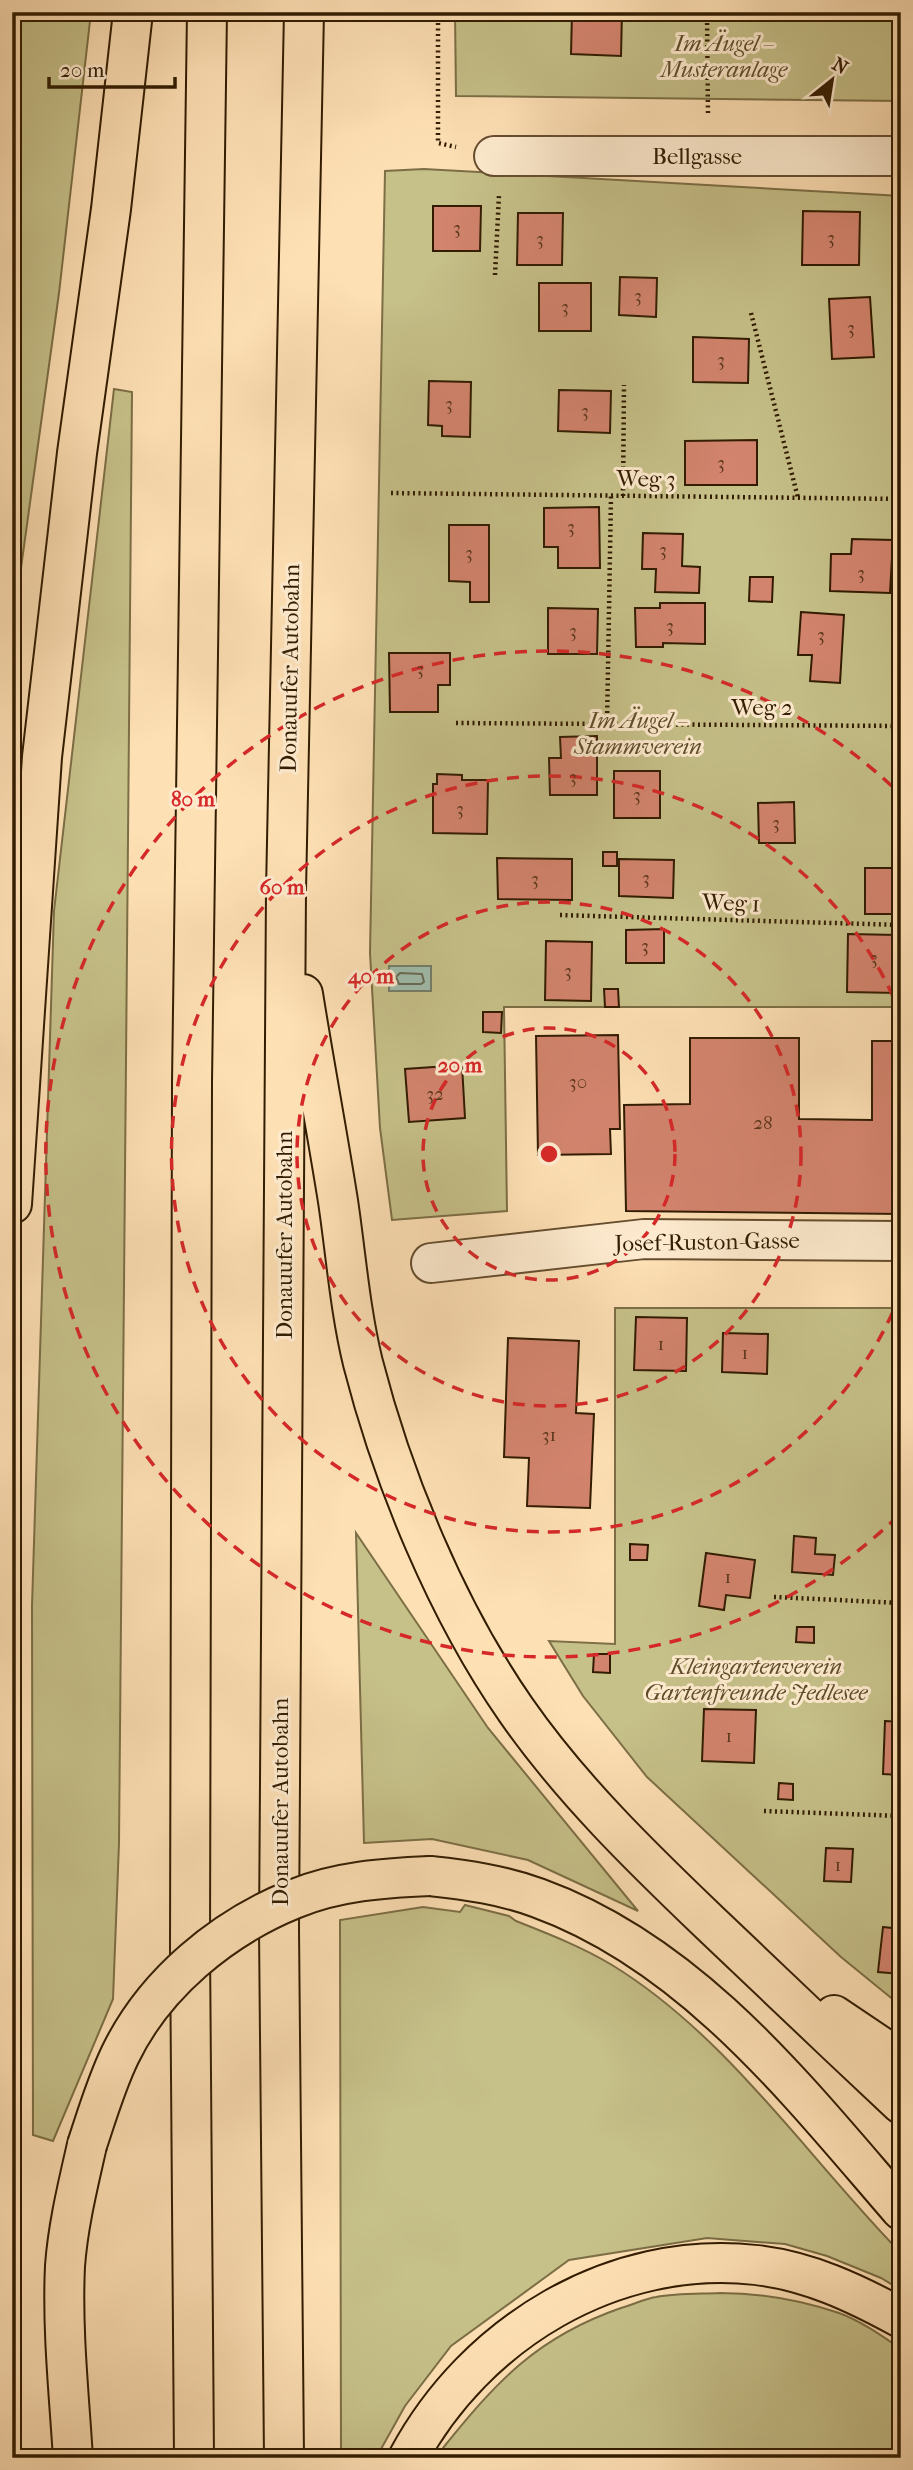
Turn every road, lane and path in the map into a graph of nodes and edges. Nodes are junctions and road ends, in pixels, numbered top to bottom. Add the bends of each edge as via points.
1 (133, 12) edge
2 (207, 12) edge
3 (304, 12) edge
4 (438, 12) edge
5 (708, 12) edge
6 (709, 155) junction
7 (497, 156) junction
8 (901, 156) edge
9 (495, 275) dead end
10 (751, 313) dead end
11 (624, 385) dead end
12 (391, 493) dead end
13 (611, 496) junction
14 (623, 496) junction
15 (798, 498) junction
16 (901, 499) edge
17 (456, 723) dead end
18 (607, 724) junction
19 (901, 726) edge
20 (286, 891) junction
21 (560, 915) dead end
22 (901, 925) edge
23 (12, 1204) edge
24 (901, 1241) edge
25 (431, 1263) dead end
26 (774, 1597) dead end
27 (901, 1603) edge
28 (764, 1811) dead end
29 (901, 1816) edge
30 (745, 1956) junction
31 (901, 2060) edge
32 (901, 2104) edge
33 (901, 2210) edge
34 (901, 2318) edge
35 (73, 2458) edge
36 (194, 2458) edge
37 (284, 2458) edge
38 (408, 2458) edge

1 - 23 highway via 42,757
2 - 36 highway via 192,1082
3 - 20 highway, Donauufer Autobahn
4 - 7 path via 438,143
5 - 6 path
6 - 7 street, Bellgasse
6 - 8 street, Bellgasse
7 - 9 path
10 - 15 path
11 - 14 path
12 - 13 path, Weg 3
13 - 14 path, Weg 3
13 - 18 path
14 - 15 path, Weg 3
15 - 16 path, Weg 3
17 - 18 path, Weg 2
18 - 19 path, Weg 2
20 - 30 highway via 350,1297 383,1432 410,1504 481,1654 563,1772 649,1864
20 - 37 highway, Donauufer Autobahn via 279,1917
21 - 22 path, Weg 1
24 - 25 street, Josef-Ruston-Gasse via 644,1239
26 - 27 path
28 - 29 path
30 - 31 highway
30 - 32 highway
33 - 35 highway, bridge via 751,2043 686,1984 590,1920 485,1883 429,1876 381,1878 295,1898 210,1946 175,1978 143,2016 101,2101 72,2207 65,2266
34 - 38 highway via 821,2280 757,2265 702,2262 650,2270 602,2284 512,2334 444,2401

